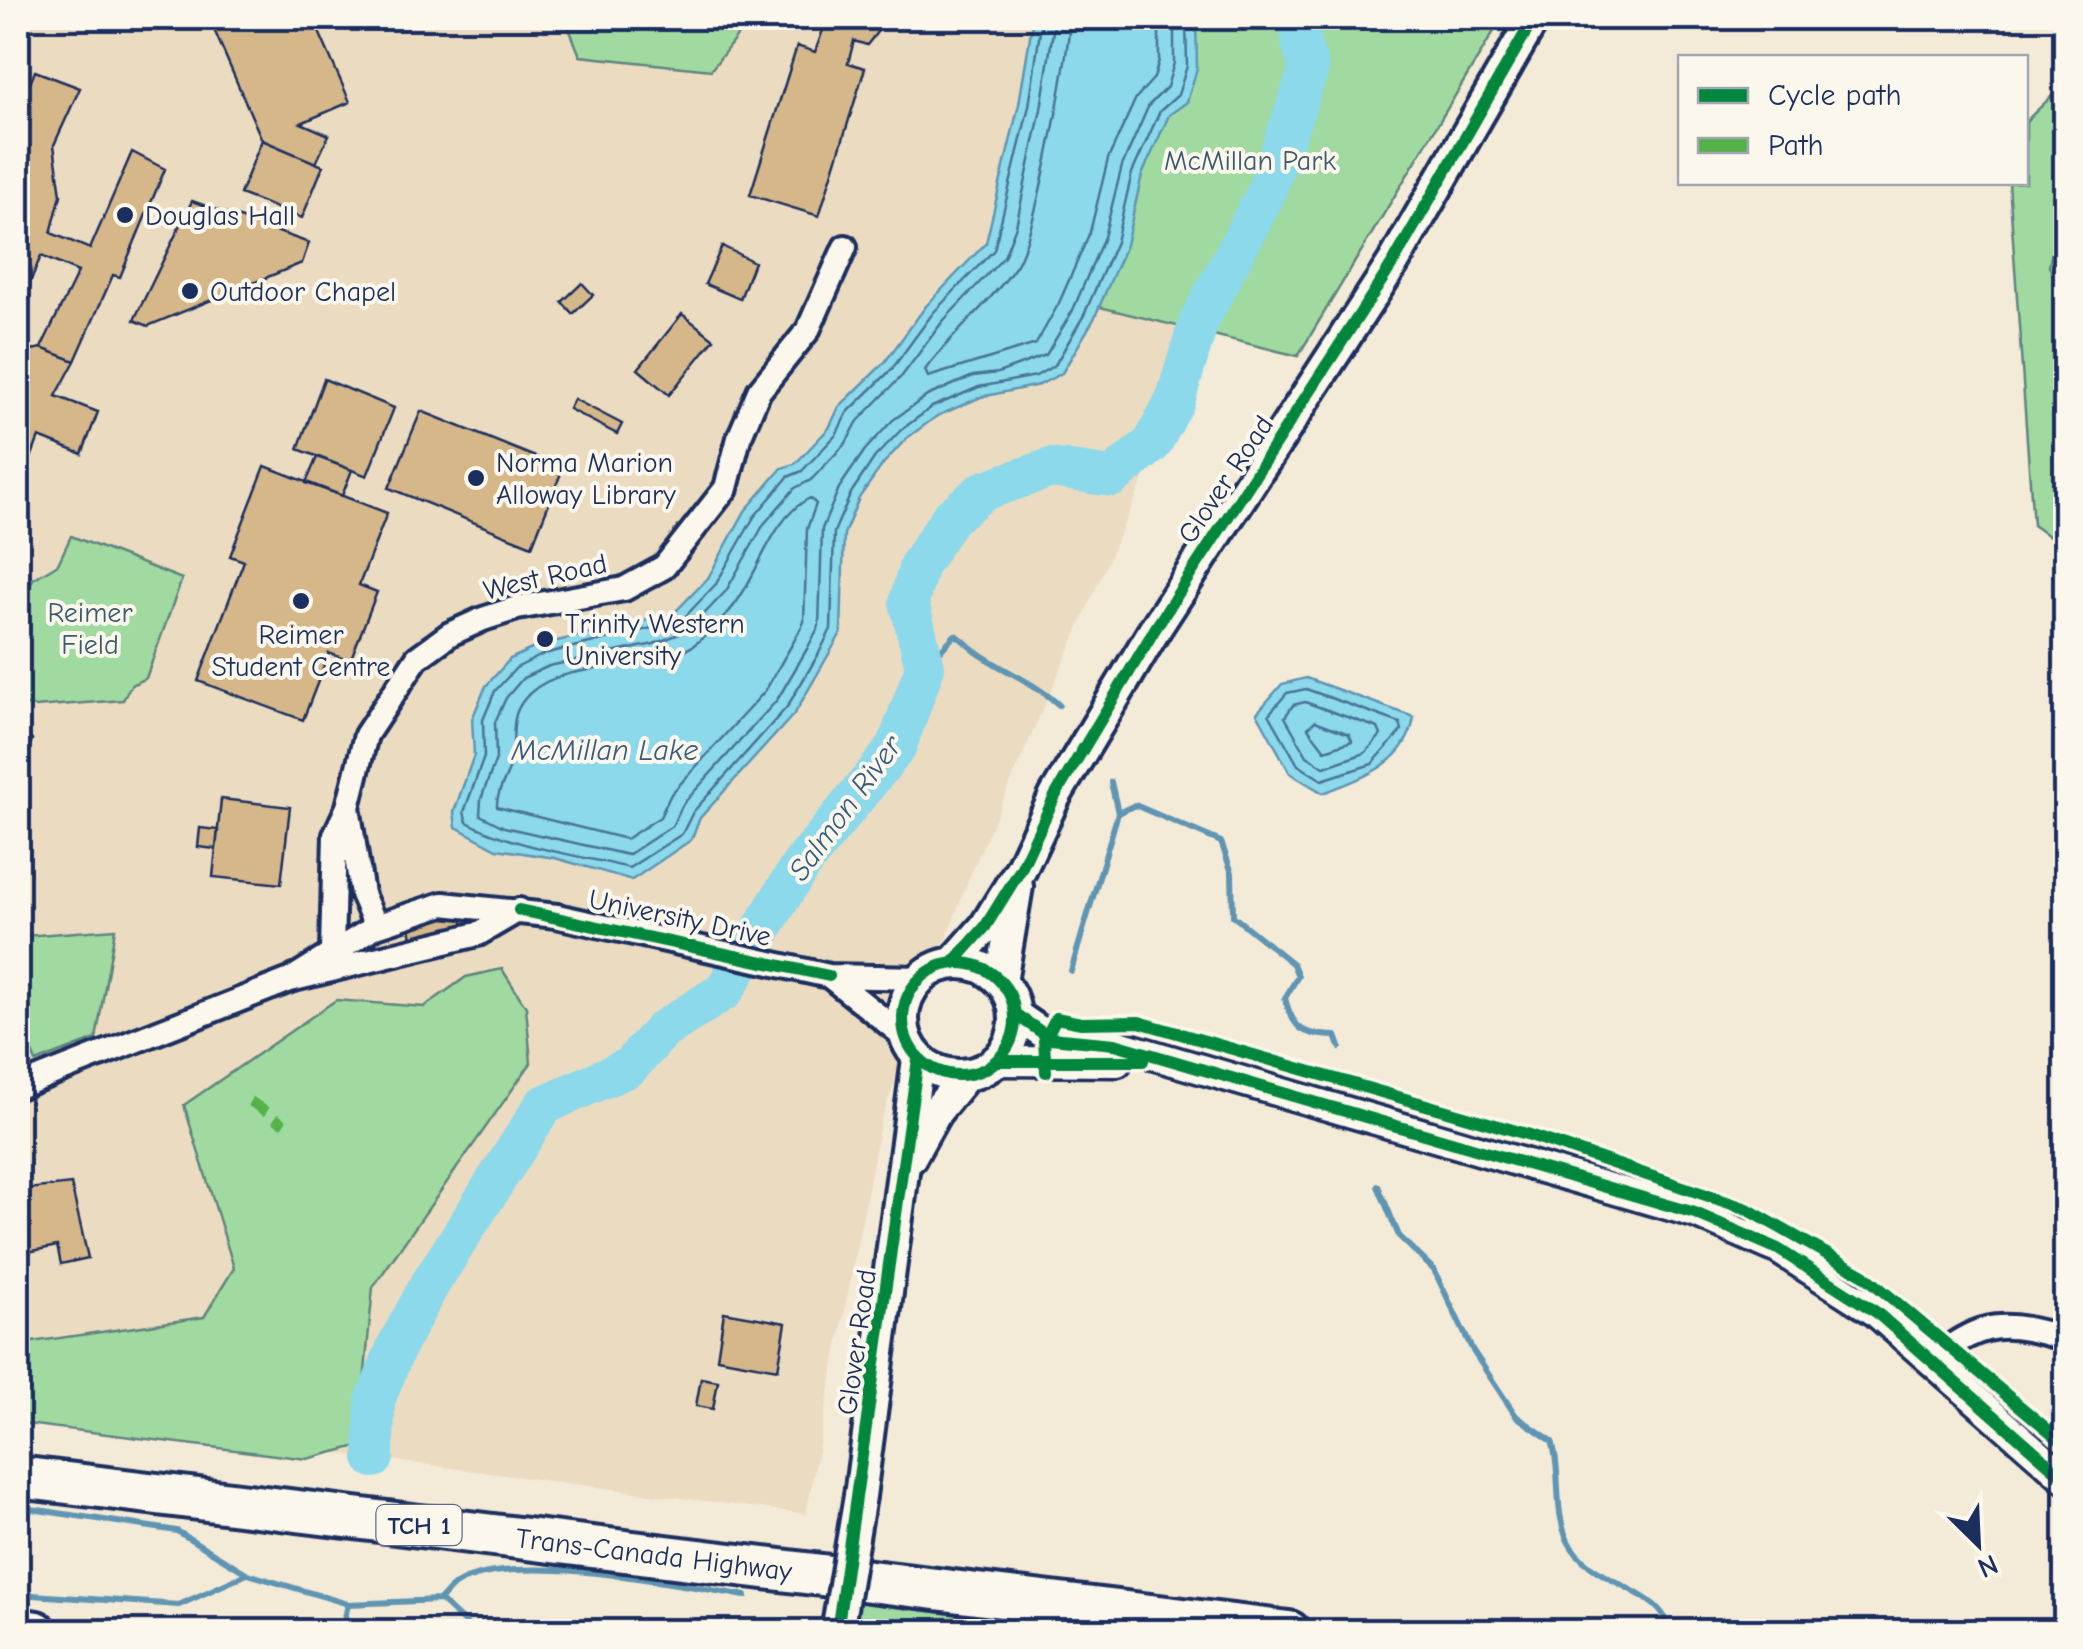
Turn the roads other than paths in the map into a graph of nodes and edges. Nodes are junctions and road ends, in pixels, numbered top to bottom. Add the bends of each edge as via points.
1 (1534, 18) edge
2 (845, 247) dead end
3 (348, 806) junction
4 (1020, 869) junction
5 (519, 910) junction
6 (376, 926) junction
7 (332, 951) junction
8 (953, 963) junction
9 (824, 975) junction
10 (920, 978) junction
11 (290, 980) junction
12 (1001, 982) junction
13 (1015, 1014) junction
14 (912, 1048) junction
15 (1158, 1060) junction
16 (996, 1062) junction
17 (966, 1076) junction
18 (18, 1087) edge
19 (906, 1165) junction
20 (2066, 1339) edge
21 (1933, 1359) junction
22 (18, 1478) edge
23 (2066, 1479) edge
24 (18, 1629) edge
25 (36, 1632) edge
26 (837, 1632) edge
27 (1290, 1632) edge

1 - 4 main road, Glover Road via 1393,263 1155,629 1055,796
2 - 3 street, West Road via 808,330 759,391 726,488 664,567 624,589 483,619 417,658 366,736
3 - 6 street, West Road via 362,894
3 - 7 street, West Road via 335,835
4 - 8 main road, Glover Road
4 - 12 main road, Glover Road
5 - 6 street, University Drive via 444,904
5 - 9 street, University Drive
5 - 11 street, University Drive via 478,934
6 - 7 street, University Drive
7 - 11 street, University Drive
8 - 10 main road
8 - 12 main road via 979,967
9 - 10 street, University Drive
9 - 14 street, University Drive
10 - 14 main road via 904,1006
11 - 18 street, University Drive
12 - 13 main road
13 - 15 street via 1040,1034 1115,1044
13 - 16 main road via 1008,1048
14 - 17 main road via 932,1070
14 - 19 main road, Glover Road
15 - 16 street
15 - 21 street via 1695,1213 1816,1270
16 - 17 main road
17 - 19 main road, Glover Road via 935,1113
19 - 26 main road, Glover Road, bridge
20 - 21 street via 1999,1323
21 - 23 street
22 - 27 highway, Trans-Canada Highway / TCH 1
24 - 25 highway

